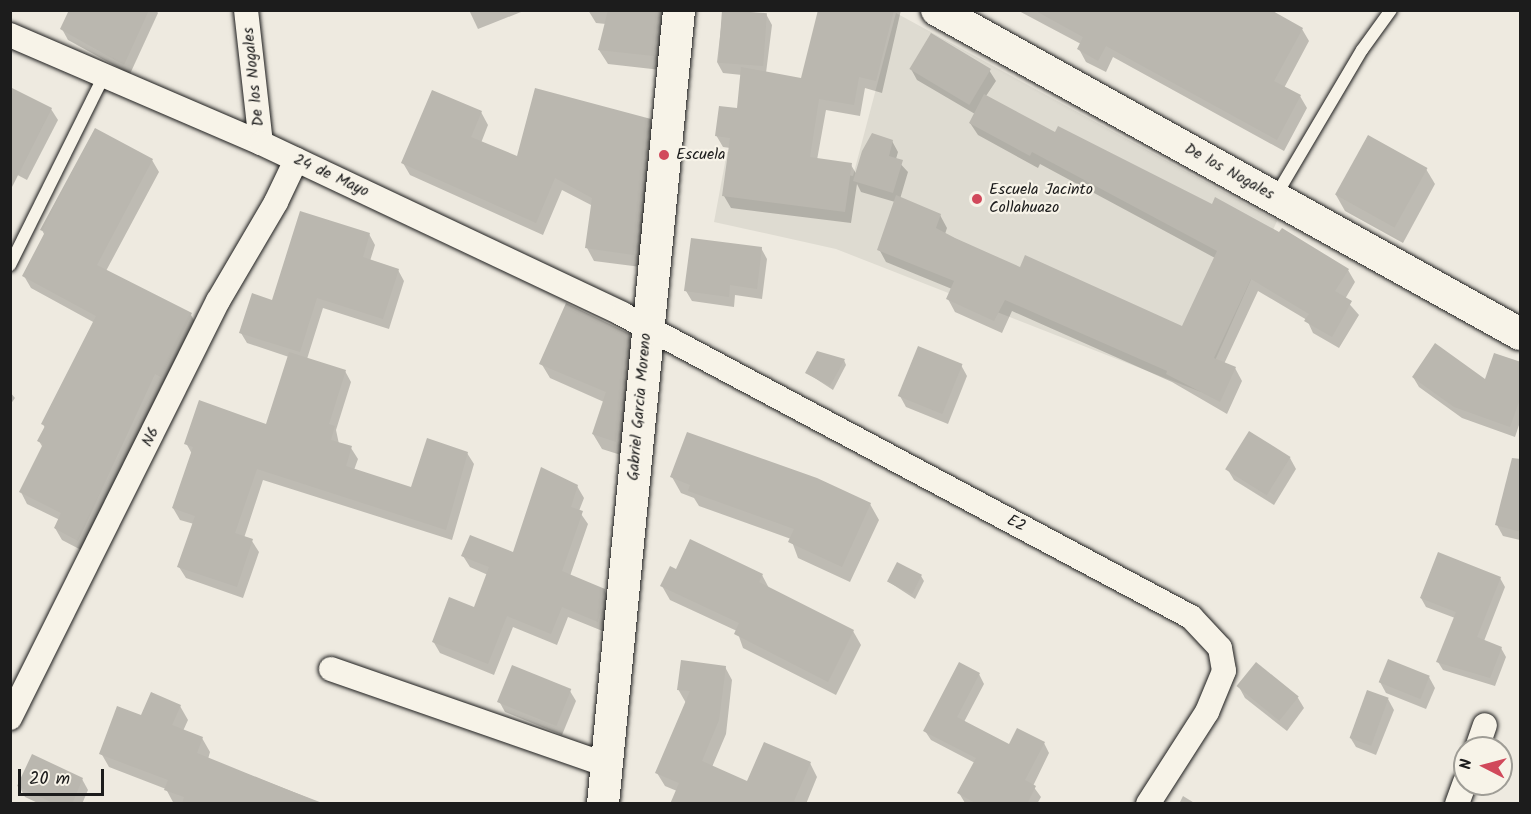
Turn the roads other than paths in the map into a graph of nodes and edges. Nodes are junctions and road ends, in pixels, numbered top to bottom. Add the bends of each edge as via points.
1 (246, 10) edge
2 (679, 10) edge
3 (938, 10) edge
4 (1391, 10) edge
5 (10, 35) edge
6 (104, 76) junction
7 (261, 143) junction
8 (296, 160) junction
9 (1275, 197) junction
10 (10, 265) edge
11 (648, 327) junction
12 (1521, 334) edge
13 (331, 669) dead end
14 (10, 718) edge
15 (1485, 725) dead end
16 (1481, 736) edge
17 (606, 765) junction
18 (603, 804) edge
19 (1148, 804) edge

1 - 7 street, De los Nogales
2 - 11 street, Gabriel Garcia Moreno
3 - 9 street, De los Nogales
4 - 9 lane via 1362,50
5 - 6 street, 24 de Mayo
6 - 7 street, 24 de Mayo
6 - 10 lane
7 - 8 street, 24 de Mayo
8 - 11 street, 24 de Mayo
8 - 14 street, N6 via 218,301
9 - 12 street, De los Nogales
11 - 17 street, Gabriel Garcia Moreno
11 - 19 street, E2 via 1191,617 1213,637 1223,658 1219,687
13 - 17 street
15 - 16 street
17 - 18 street, Gabriel Garcia Moreno

